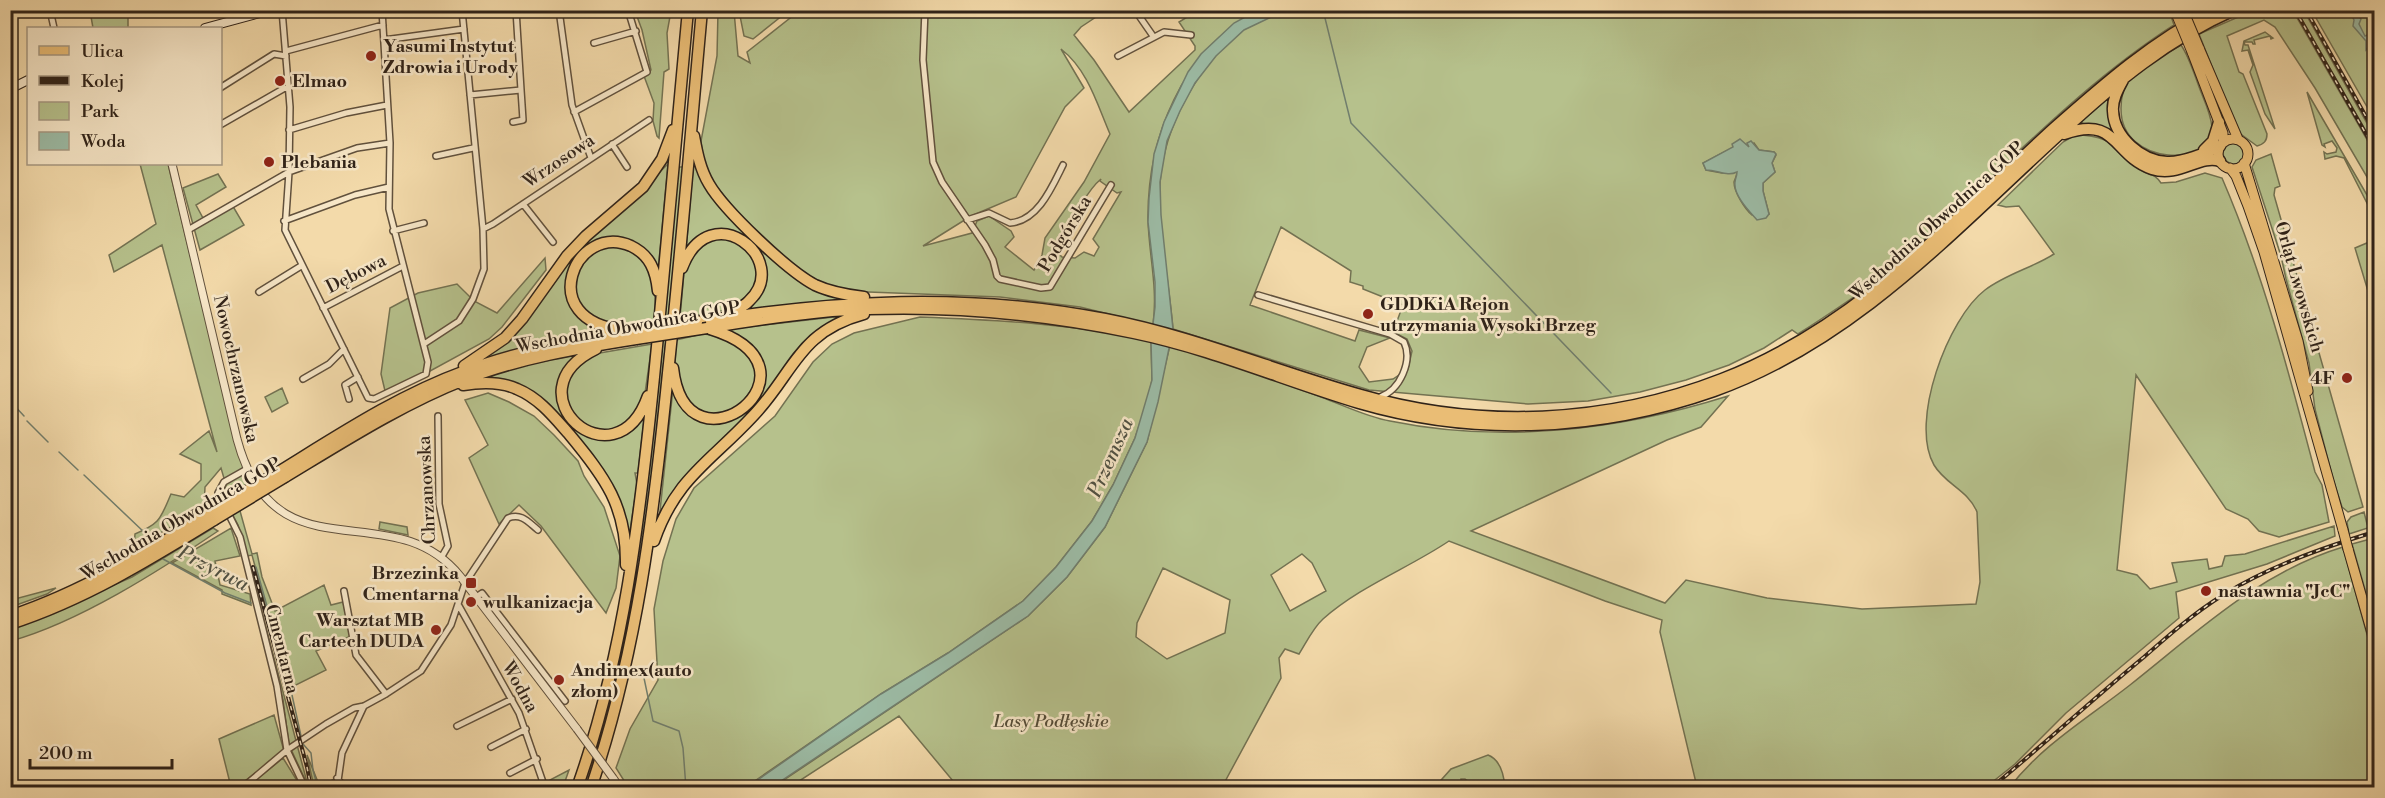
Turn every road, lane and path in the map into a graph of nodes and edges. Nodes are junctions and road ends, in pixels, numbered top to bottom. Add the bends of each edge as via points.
1 (50, 10) edge
2 (271, 10) edge
3 (282, 10) edge
4 (382, 10) edge
5 (462, 10) edge
6 (516, 10) edge
7 (559, 10) edge
8 (628, 10) edge
9 (688, 10) edge
10 (702, 10) edge
11 (925, 10) edge
12 (1135, 10) edge
13 (2183, 10) edge
14 (2214, 10) edge
15 (2234, 10) edge
16 (2175, 11) edge
17 (383, 25) junction
18 (54, 27) edge
19 (209, 27) edge
20 (464, 29) junction
21 (636, 32) junction
22 (1191, 35) dead end
23 (1153, 36) junction
24 (384, 40) junction
25 (594, 43) dead end
26 (2195, 50) junction
27 (286, 53) junction
28 (1118, 56) dead end
29 (2125, 76) junction
30 (27, 80) edge
31 (222, 87) edge
32 (289, 87) junction
33 (10, 89) edge
34 (521, 90) junction
35 (470, 95) junction
36 (387, 105) junction
37 (574, 112) junction
38 (678, 117) junction
39 (649, 120) dead end
40 (513, 122) dead end
41 (2219, 122) junction
42 (222, 124) edge
43 (692, 124) junction
44 (289, 130) junction
45 (2052, 135) junction
46 (2238, 139) junction
47 (390, 143) junction
48 (612, 144) junction
49 (2222, 144) junction
50 (473, 148) junction
51 (2199, 154) junction
52 (436, 156) dead end
53 (591, 158) junction
54 (2220, 161) junction
55 (2244, 163) junction
56 (172, 165) edge
57 (1063, 165) dead end
58 (627, 167) dead end
59 (2230, 168) junction
60 (290, 172) junction
61 (1111, 185) dead end
62 (388, 187) junction
63 (1988, 194) junction
64 (524, 204) junction
65 (968, 220) junction
66 (284, 221) junction
67 (424, 223) dead end
68 (483, 229) junction
69 (188, 230) junction
70 (393, 231) junction
71 (553, 242) dead end
72 (301, 266) junction
73 (403, 266) junction
74 (677, 283) junction
75 (260, 292) dead end
76 (1258, 295) dead end
77 (875, 305) junction
78 (323, 308) junction
79 (660, 312) junction
80 (718, 318) junction
81 (702, 325) junction
82 (637, 335) junction
83 (422, 336) junction
84 (435, 336) junction
85 (610, 343) junction
86 (424, 344) junction
87 (344, 349) junction
88 (671, 349) junction
89 (1216, 351) junction
90 (358, 377) junction
91 (303, 379) dead end
92 (654, 382) junction
93 (443, 384) junction
94 (1398, 397) junction
95 (349, 399) dead end
96 (1375, 399) junction
97 (438, 416) dead end
98 (2313, 423) junction
99 (247, 469) junction
100 (212, 517) junction
101 (538, 530) dead end
102 (441, 558) junction
103 (646, 563) junction
104 (465, 583) junction
105 (344, 591) dead end
106 (479, 595) junction
107 (626, 597) junction
108 (459, 606) junction
109 (10, 616) edge
110 (10, 624) edge
111 (2374, 640) edge
112 (386, 694) junction
113 (512, 699) junction
114 (565, 701) dead end
115 (364, 706) junction
116 (457, 726) dead end
117 (526, 729) junction
118 (491, 747) dead end
119 (288, 750) junction
120 (537, 759) junction
121 (510, 773) dead end
122 (337, 778) junction
123 (242, 788) edge
124 (305, 788) edge
125 (336, 788) edge
126 (345, 788) edge
127 (545, 788) edge
128 (577, 788) edge
129 (591, 788) edge
130 (620, 788) edge

1 - 18 street
2 - 19 main road
3 - 27 street
4 - 17 street
5 - 20 street
6 - 34 street
7 - 37 street
8 - 21 street
9 - 38 highway
10 - 43 highway
11 - 65 street, Podgórska via 923,60 933,162
12 - 23 street
13 - 26 main road, bridge
14 - 45 highway, Wschodnia Obwodnica GOP via 2134,59
15 - 29 highway, Wschodnia Obwodnica GOP via 2179,39
16 - 26 main road, bridge
17 - 24 street
17 - 27 street
20 - 24 street
20 - 35 street
21 - 25 street
21 - 37 street via 647,72
22 - 23 street via 1172,31
23 - 28 street
24 - 36 street
26 - 41 main road
26 - 46 main road
27 - 31 street via 274,54
27 - 32 street
29 - 45 highway, Wschodnia Obwodnica GOP
29 - 51 highway via 2113,111 2120,132 2132,147 2149,159 2166,162
30 - 33 main road
32 - 42 street
32 - 44 street
34 - 35 street
34 - 40 street via 524,120
35 - 50 street
36 - 44 street
36 - 47 street
37 - 53 street
38 - 79 highway
38 - 93 highway via 662,159 642,187 567,256 505,338
39 - 48 street, Wrzosowa
41 - 49 main road via 2224,136
41 - 51 highway via 2213,141
43 - 74 highway
43 - 77 highway via 708,182 738,219 813,284
44 - 60 street
45 - 54 highway via 2078,129 2100,130 2141,164 2156,170 2173,171 2209,160
45 - 63 highway, Wschodnia Obwodnica GOP
46 - 49 main road
46 - 55 main road via 2248,150
47 - 60 street via 357,148
47 - 62 street
48 - 53 street, Wrzosowa
48 - 58 street, Wrzosowa
49 - 51 highway
49 - 54 main road via 2218,152
50 - 52 street
50 - 68 street
53 - 64 street, Wrzosowa
54 - 59 main road
55 - 59 main road
55 - 98 main road, Orląt Lwowskich via 2301,350
56 - 69 street, Nowochrzanowska
57 - 65 street, Podgórska via 1045,200 1023,219 1010,223 989,213
59 - 98 main road, Orląt Lwowskich via 2259,234
60 - 66 street
60 - 69 street
61 - 65 street, Podgórska via 1050,287 1000,279
62 - 66 street
62 - 70 street
63 - 89 highway, Wschodnia Obwodnica GOP via 1894,285 1823,338 1735,383 1641,412 1550,424 1439,420 1360,403
63 - 94 highway, Wschodnia Obwodnica GOP via 1843,315 1772,357 1707,385 1643,404 1557,416 1471,416
64 - 68 street, Wrzosowa
64 - 71 street, Wrzosowa
66 - 72 street
67 - 70 street
68 - 84 street via 484,269 479,285 459,321
69 - 99 street, Nowochrzanowska
70 - 73 street
72 - 75 street
72 - 78 street
73 - 78 street, Dębowa
73 - 83 street
74 - 80 highway via 690,250 703,238 732,235 749,245 760,265 757,290 745,305
74 - 88 highway
76 - 94 street via 1399,338 1408,356
77 - 80 highway, Wschodnia Obwodnica GOP via 808,306
77 - 81 highway, Wschodnia Obwodnica GOP
77 - 89 highway, Wschodnia Obwodnica GOP via 1067,320 1133,329
77 - 103 highway via 840,322 807,346 753,417 681,487 661,521
78 - 87 street
79 - 82 highway via 654,269 637,249 611,242 582,256 573,269 571,283 579,311 591,322
79 - 92 highway
80 - 81 highway, Wschodnia Obwodnica GOP
81 - 82 highway, Wschodnia Obwodnica GOP, bridge
81 - 88 highway via 738,339 750,350 758,364 759,382 749,404 726,417 696,413 686,405 676,385
82 - 85 highway, Wschodnia Obwodnica GOP
82 - 93 highway, Wschodnia Obwodnica GOP via 524,352 472,368
83 - 84 street
83 - 86 street
84 - 86 street
85 - 92 highway via 583,356 565,375 562,403 576,425 603,436 628,428 643,412
85 - 93 highway, Wschodnia Obwodnica GOP via 526,360
86 - 90 street via 426,374 401,389 370,399
87 - 90 street
87 - 91 street via 329,364
88 - 103 highway
89 - 96 highway, Wschodnia Obwodnica GOP
90 - 95 street via 345,387
92 - 107 highway
93 - 100 highway, Wschodnia Obwodnica GOP, bridge via 389,406
93 - 107 highway via 507,385 537,400 560,423 594,464 619,508 626,536
94 - 96 highway, Wschodnia Obwodnica GOP
94 - 96 street
97 - 102 street, Chrzanowska via 439,504 448,546
98 - 111 main road, Orląt Lwowskich, bridge
99 - 102 street, Nowochrzanowska via 264,495 302,522 402,538
99 - 119 street, Cmentarna via 224,482 218,493 240,537 278,686
100 - 109 highway, Wschodnia Obwodnica GOP via 95,581
100 - 110 highway, Wschodnia Obwodnica GOP via 98,588
101 - 104 street via 523,517 508,518
102 - 104 street, Chrzanowska
103 - 129 highway via 625,667
104 - 106 street, Chrzanowska
104 - 108 street
105 - 112 street via 356,655
106 - 114 street, Chrzanowska
106 - 130 street, Chrzanowska, bridge
107 - 128 highway via 604,698
108 - 112 street via 422,671
108 - 113 street, Wodna
112 - 115 street
113 - 116 street
113 - 117 street, Wodna
115 - 119 street via 354,708
115 - 122 street via 342,753
117 - 118 street
117 - 120 street, Wodna
119 - 123 street
119 - 124 street, Cmentarna
120 - 121 street
120 - 127 street, Wodna
122 - 125 street
122 - 126 street

